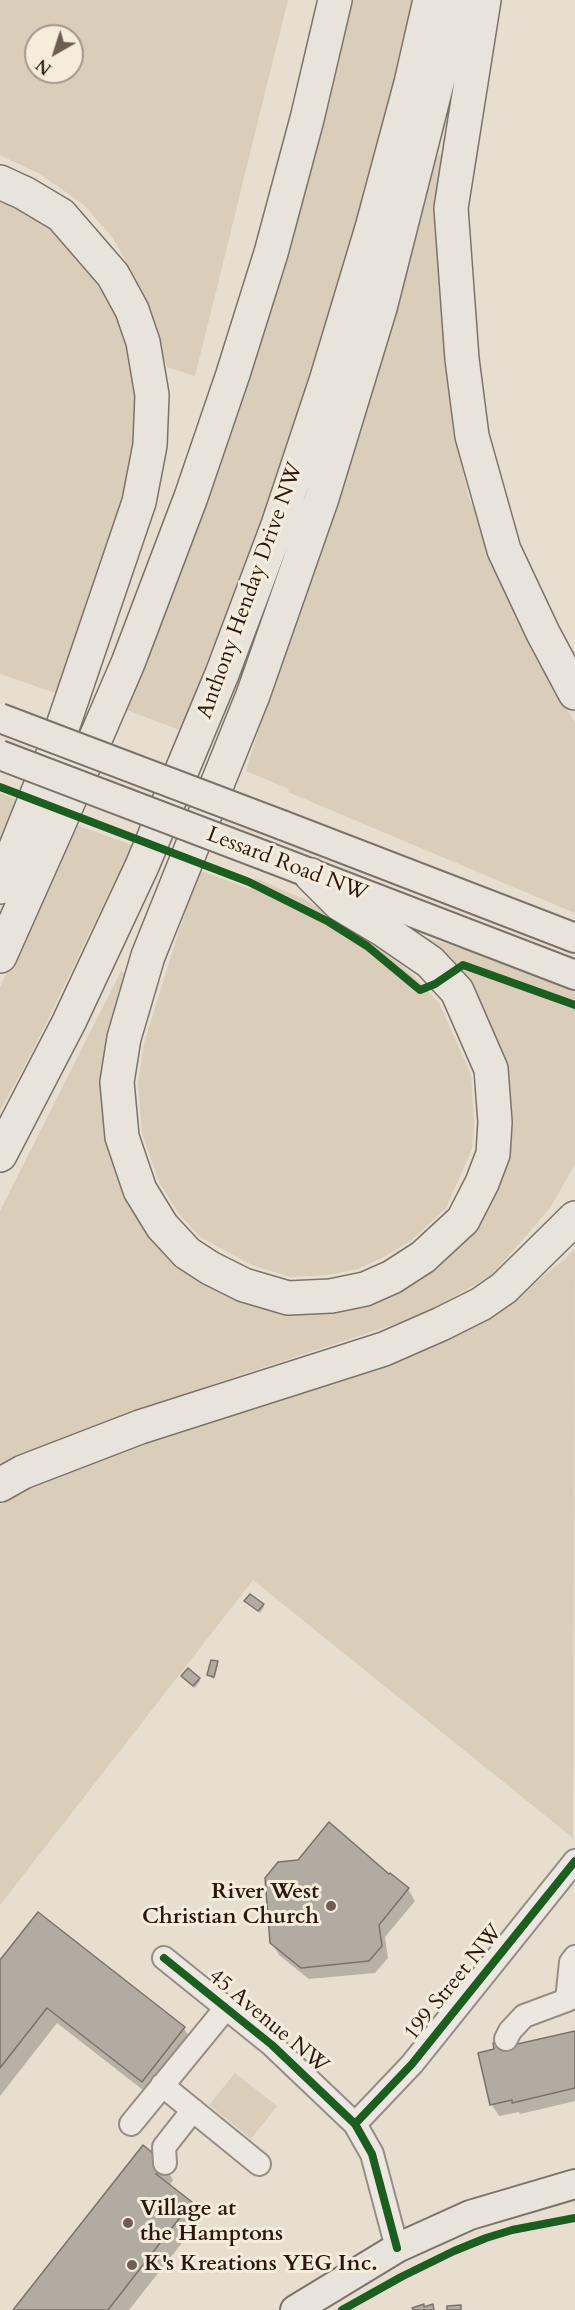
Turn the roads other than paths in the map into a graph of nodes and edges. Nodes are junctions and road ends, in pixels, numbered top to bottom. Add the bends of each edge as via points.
1 (335, 0) edge
2 (430, 0) edge
3 (452, 0) edge
4 (484, 0) edge
5 (0, 182) edge
6 (575, 693) edge
7 (0, 718) edge
8 (0, 755) edge
9 (311, 874) junction
10 (0, 887) edge
11 (575, 938) edge
12 (0, 956) edge
13 (575, 975) edge
14 (0, 1155) edge
15 (575, 1210) edge
16 (575, 1218) edge
17 (551, 1244) junction
18 (0, 1485) edge
19 (575, 1861) edge
20 (575, 1957) edge
21 (164, 1958) dead end
22 (571, 1999) edge
23 (226, 2008) junction
24 (506, 2039) dead end
25 (162, 2085) junction
26 (193, 2110) junction
27 (131, 2124) dead end
28 (355, 2124) junction
29 (165, 2163) dead end
30 (259, 2164) dead end
31 (575, 2184) edge
32 (397, 2248) junction
33 (295, 2310) edge

1 - 12 highway via 271,253 191,497 128,663
2 - 14 highway, Anthony Henday Drive NW via 372,228 274,536 142,866 69,1022
3 - 9 highway via 438,79 380,308 326,486 253,695 148,956 124,1038 117,1082 122,1137 140,1190 162,1226 187,1253 210,1268 244,1285 288,1298 331,1296 365,1288 392,1277 423,1257 463,1220 493,1154 495,1122 491,1069 457,991 430,963 382,928 339,904
4 - 6 highway via 451,208 462,359 471,425 504,550
5 - 10 highway via 61,215 113,275 132,310 143,342 152,395 150,445 139,502 54,752
7 - 11 main road, Lessard Road NW, bridge
8 - 9 main road, Lessard Road NW, bridge
9 - 13 main road, Lessard Road NW
15 - 17 highway
16 - 17 highway
17 - 18 highway via 481,1304 384,1349 140,1427 23,1472
19 - 28 street, 199 Street NW via 412,2064
20 - 22 street via 571,1962
21 - 23 street, 45 Avenue NW
22 - 24 street via 524,2016
23 - 25 street
23 - 28 street, 45 Avenue NW via 294,2065
25 - 26 street
25 - 27 street
26 - 29 street via 164,2147
26 - 30 street
28 - 32 street, 45 Avenue NW via 372,2154
31 - 32 main road via 470,2215
32 - 33 main road

